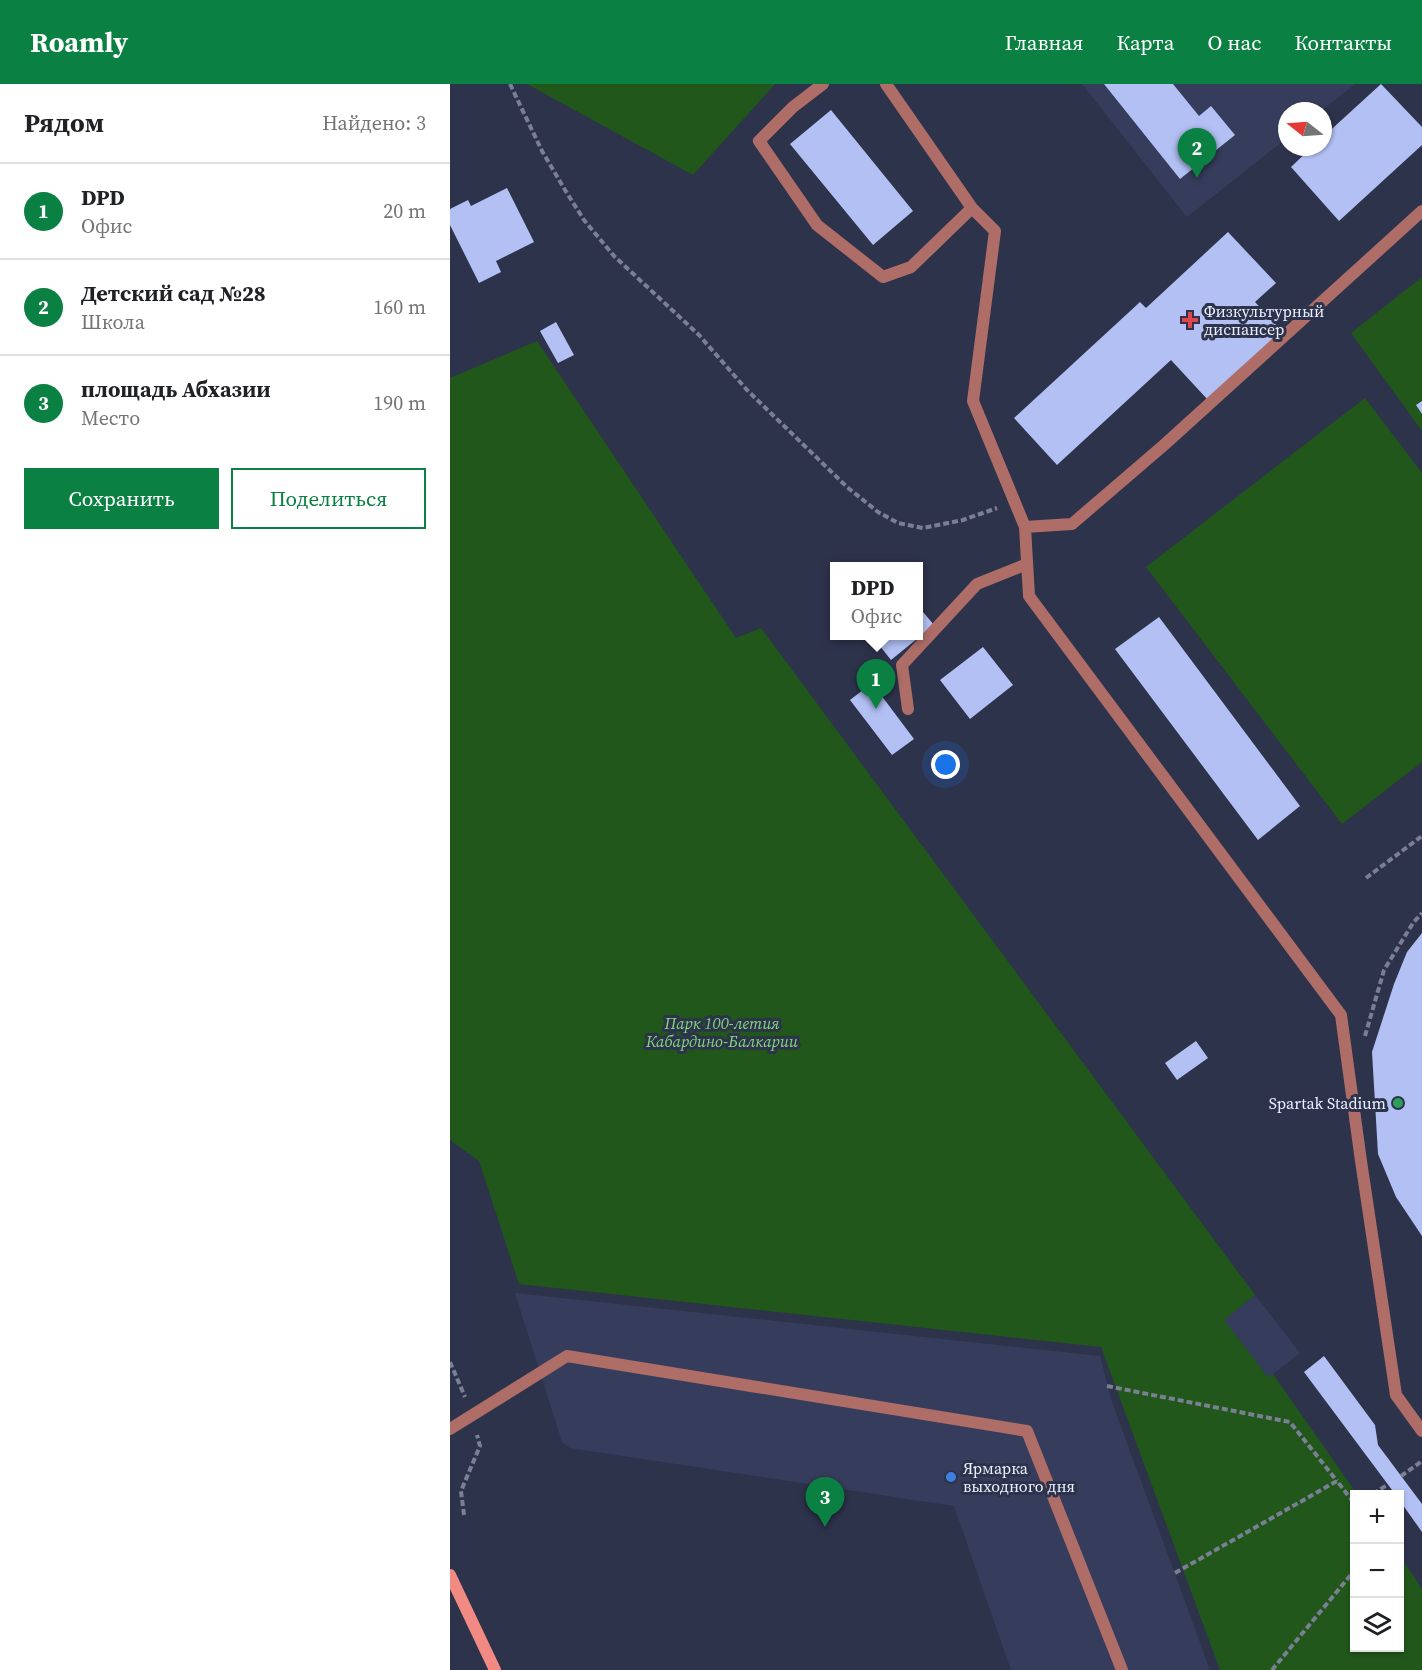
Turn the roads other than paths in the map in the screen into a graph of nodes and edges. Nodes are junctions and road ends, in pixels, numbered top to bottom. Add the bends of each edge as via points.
1 (823, 84) edge
2 (886, 84) edge
3 (972, 208) junction
4 (1422, 211) edge
5 (1025, 527) junction
6 (1027, 564) junction
7 (908, 710) dead end
8 (450, 1429) edge
9 (1422, 1431) edge
10 (450, 1575) edge
11 (495, 1670) edge
12 (1122, 1670) edge

1 - 3 lane via 793,106 759,141 817,225 883,277 911,267
2 - 3 lane
3 - 5 lane via 995,231 973,401
4 - 5 lane via 1072,524
5 - 6 lane
6 - 7 lane via 977,584 902,665
6 - 9 lane via 1029,596 1341,1015 1396,1395
8 - 12 lane via 567,1356 1027,1431
10 - 11 main road

